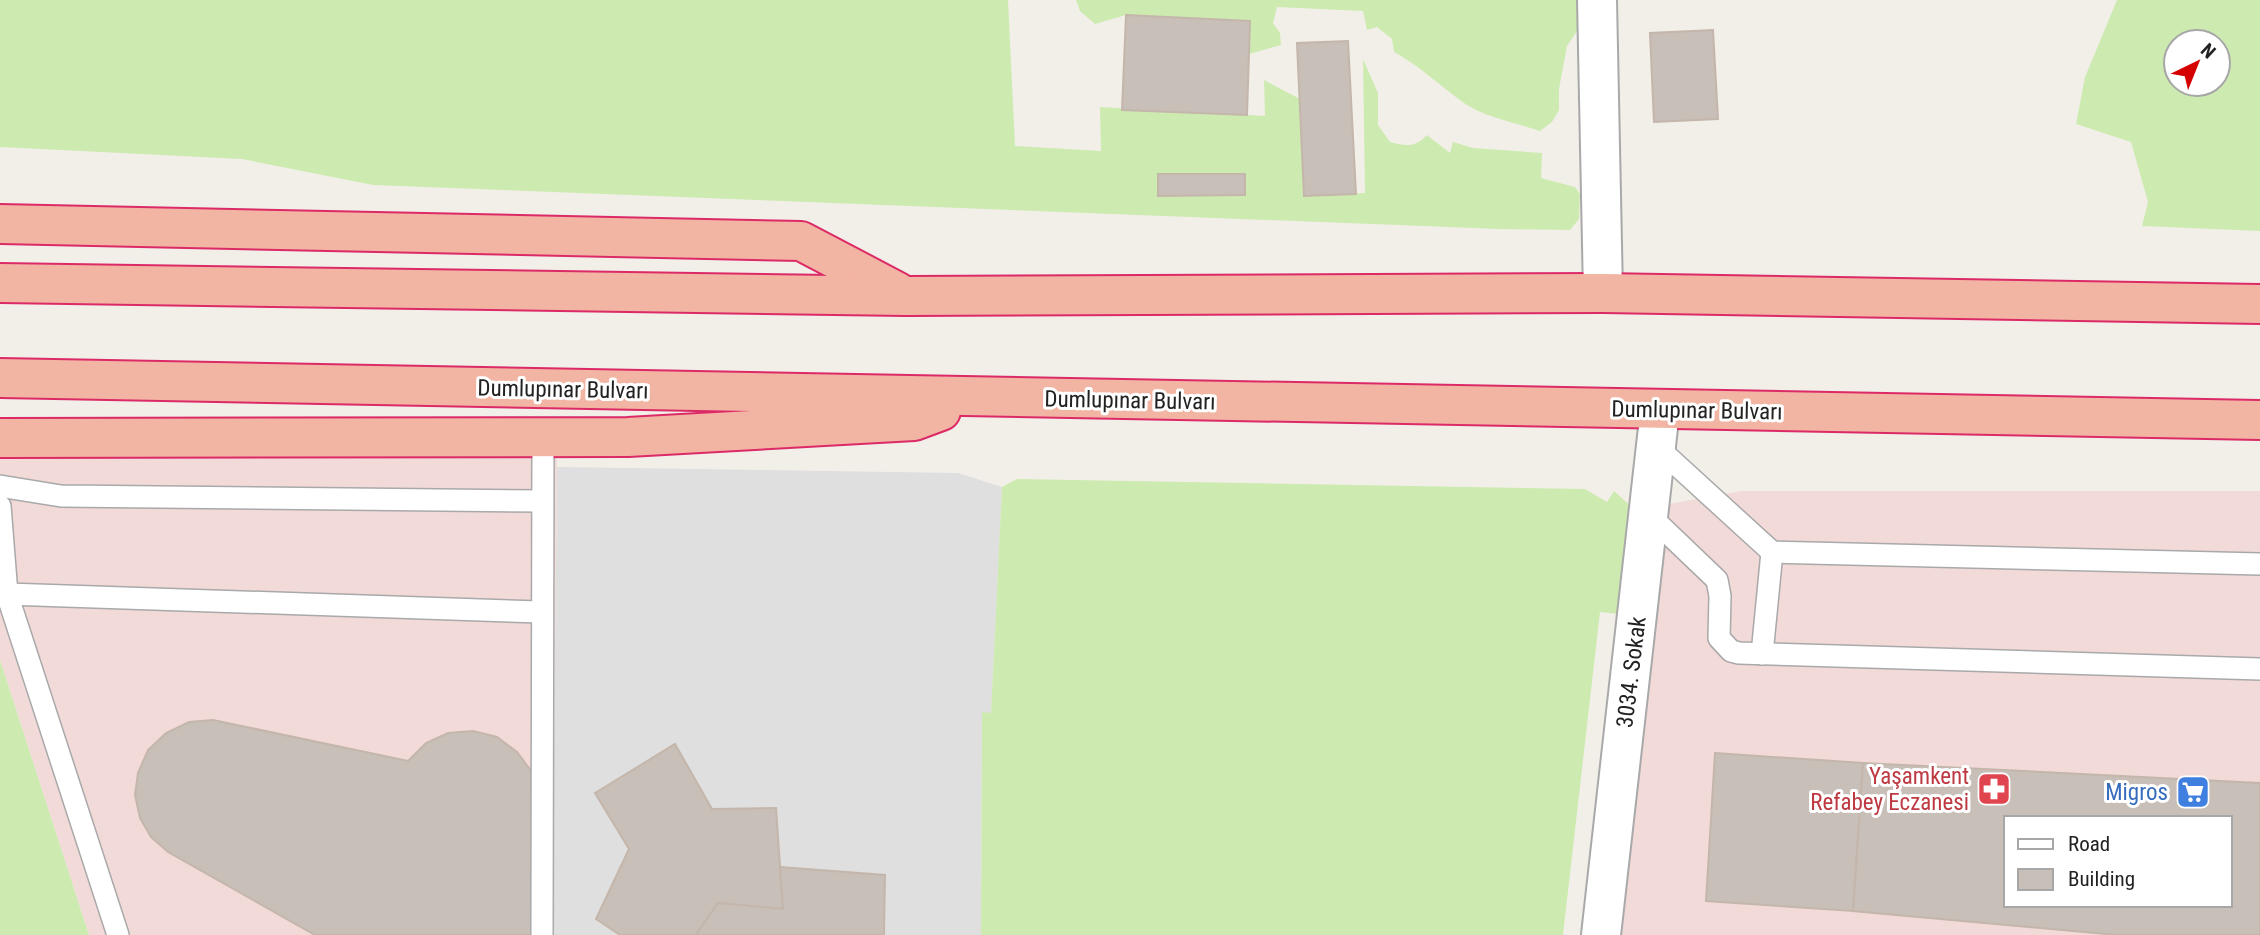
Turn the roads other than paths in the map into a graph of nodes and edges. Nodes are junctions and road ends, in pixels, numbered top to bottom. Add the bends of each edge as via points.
1 (1597, 0) edge
2 (0, 224) edge
3 (0, 283) edge
4 (1603, 293) junction
5 (906, 296) junction
6 (2260, 304) edge
7 (0, 378) edge
8 (976, 397) junction
9 (2260, 420) edge
10 (1658, 428) junction
11 (543, 437) junction
12 (0, 438) edge
13 (0, 486) edge
14 (542, 500) junction
15 (0, 506) edge
16 (1649, 515) junction
17 (1772, 552) junction
18 (2260, 564) edge
19 (7, 594) junction
20 (540, 612) junction
21 (1762, 654) junction
22 (2260, 669) edge
23 (118, 935) edge
24 (542, 935) edge
25 (1601, 935) edge

1 - 4 street
2 - 5 highway via 801,241
3 - 5 highway
4 - 5 highway
4 - 6 highway
7 - 8 highway, Dumlupınar Bulvarı
8 - 10 highway, Dumlupınar Bulvarı
8 - 11 highway via 914,421 704,435
9 - 10 highway, Dumlupınar Bulvarı
10 - 16 street, 3034. Sokak
10 - 17 lane
11 - 12 highway
11 - 14 lane
13 - 14 lane via 61,496
14 - 20 lane
15 - 19 lane
16 - 21 lane via 1717,580 1718,629 1724,645 1739,653
16 - 25 street, 3034. Sokak
17 - 18 lane
17 - 21 lane
19 - 20 lane
19 - 23 lane
20 - 24 lane
21 - 22 lane

